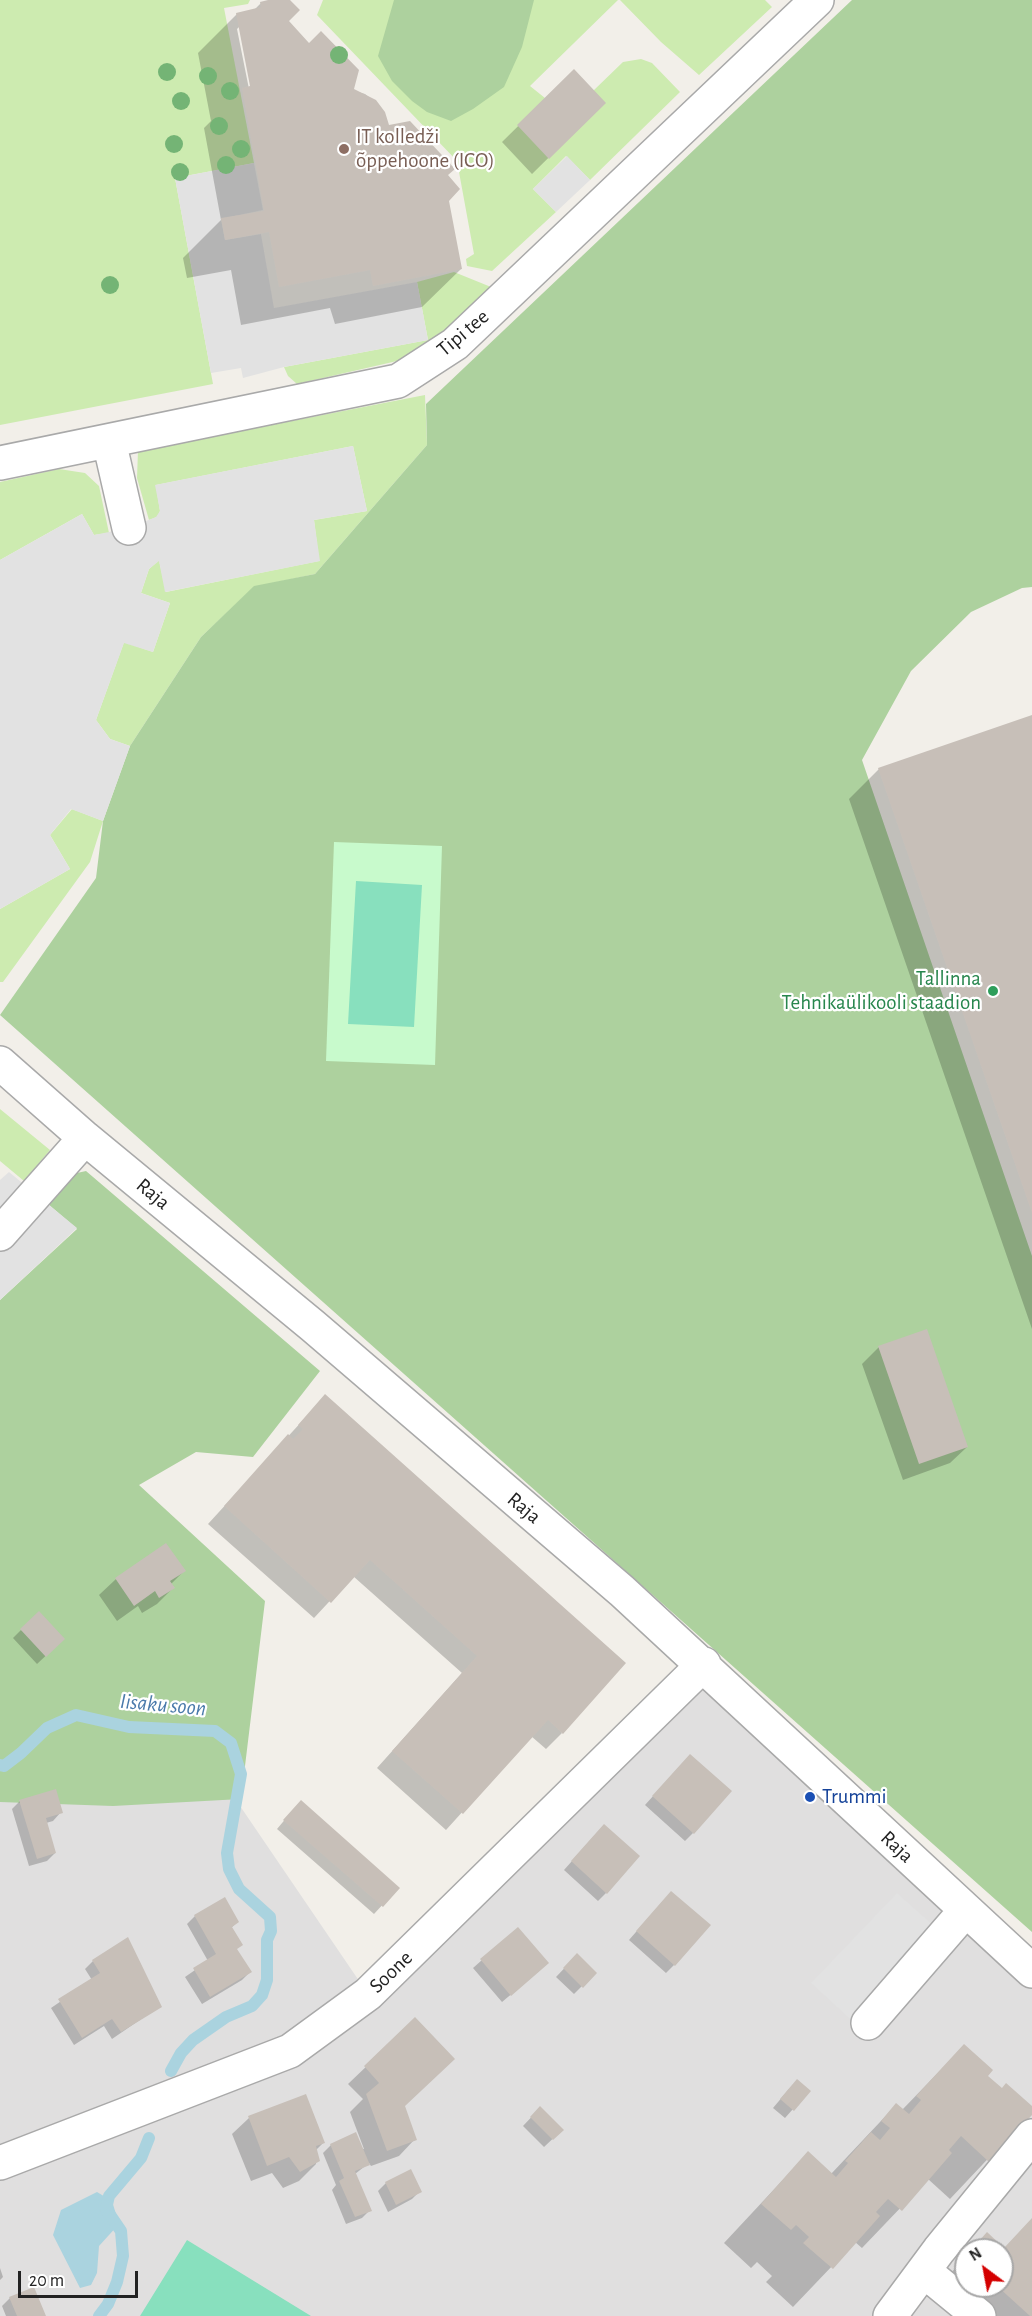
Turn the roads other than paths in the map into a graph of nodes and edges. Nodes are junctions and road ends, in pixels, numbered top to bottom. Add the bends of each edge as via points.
1 (817, 0) edge
2 (109, 441) junction
3 (0, 463) edge
4 (129, 528) dead end
5 (0, 1063) edge
6 (85, 1138) junction
7 (0, 1234) edge
8 (704, 1664) junction
9 (965, 1911) junction
10 (1032, 1971) edge
11 (868, 2023) dead end
12 (1032, 2136) edge
13 (0, 2163) edge
14 (924, 2271) junction
15 (890, 2316) edge
16 (979, 2316) edge

1 - 2 street, Tipi tee via 583,204 455,344 398,381
2 - 3 street, Tipi tee
2 - 4 street
5 - 6 street, Raja
6 - 7 street
6 - 8 street, Raja via 313,1326
8 - 9 street, Raja
8 - 13 street, Soone via 368,1994 290,2051
9 - 10 street, Raja
9 - 11 street
12 - 14 street
14 - 15 street
14 - 16 street

